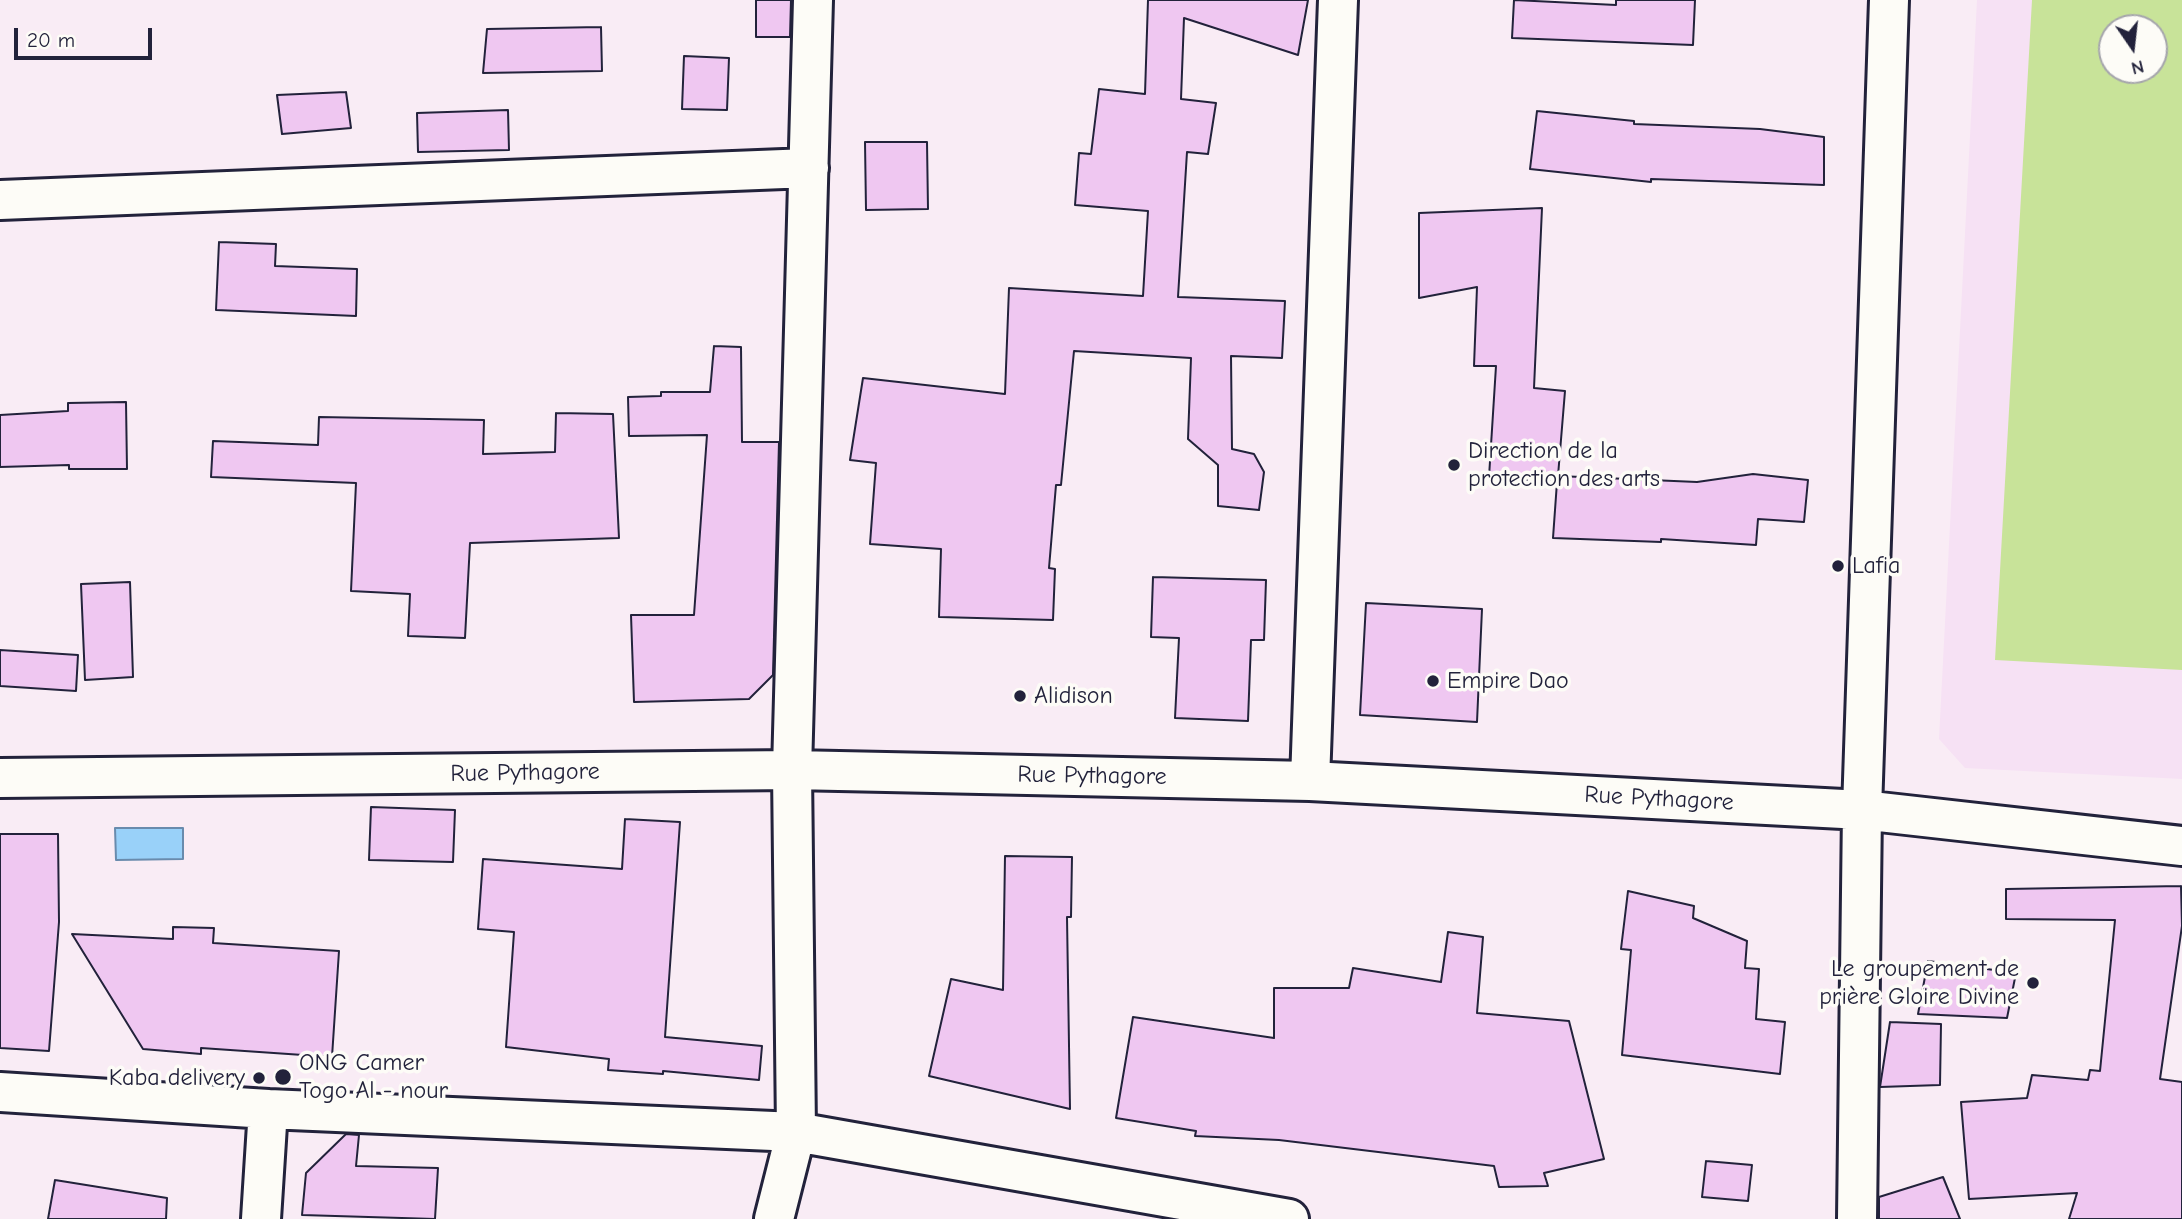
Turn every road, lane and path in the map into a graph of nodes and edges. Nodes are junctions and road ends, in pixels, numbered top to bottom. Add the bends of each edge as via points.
1 (813, 0) edge
2 (1338, 0) edge
3 (1889, 0) edge
4 (809, 168) junction
5 (0, 200) edge
6 (792, 770) junction
7 (0, 778) edge
8 (1310, 781) junction
9 (1861, 810) junction
10 (2182, 846) edge
11 (0, 1092) edge
12 (268, 1109) junction
13 (796, 1132) junction
14 (261, 1219) edge
15 (774, 1219) edge
16 (1289, 1219) edge
17 (1857, 1219) edge

1 - 4 street
2 - 8 street
3 - 9 street
4 - 5 street
4 - 6 street
6 - 7 street, Rue Pythagore
6 - 8 street, Rue Pythagore
6 - 13 street
8 - 9 street, Rue Pythagore
9 - 10 street, Rue Pythagore
9 - 17 street
11 - 12 street
12 - 13 street
12 - 14 street
13 - 15 street
13 - 16 street

